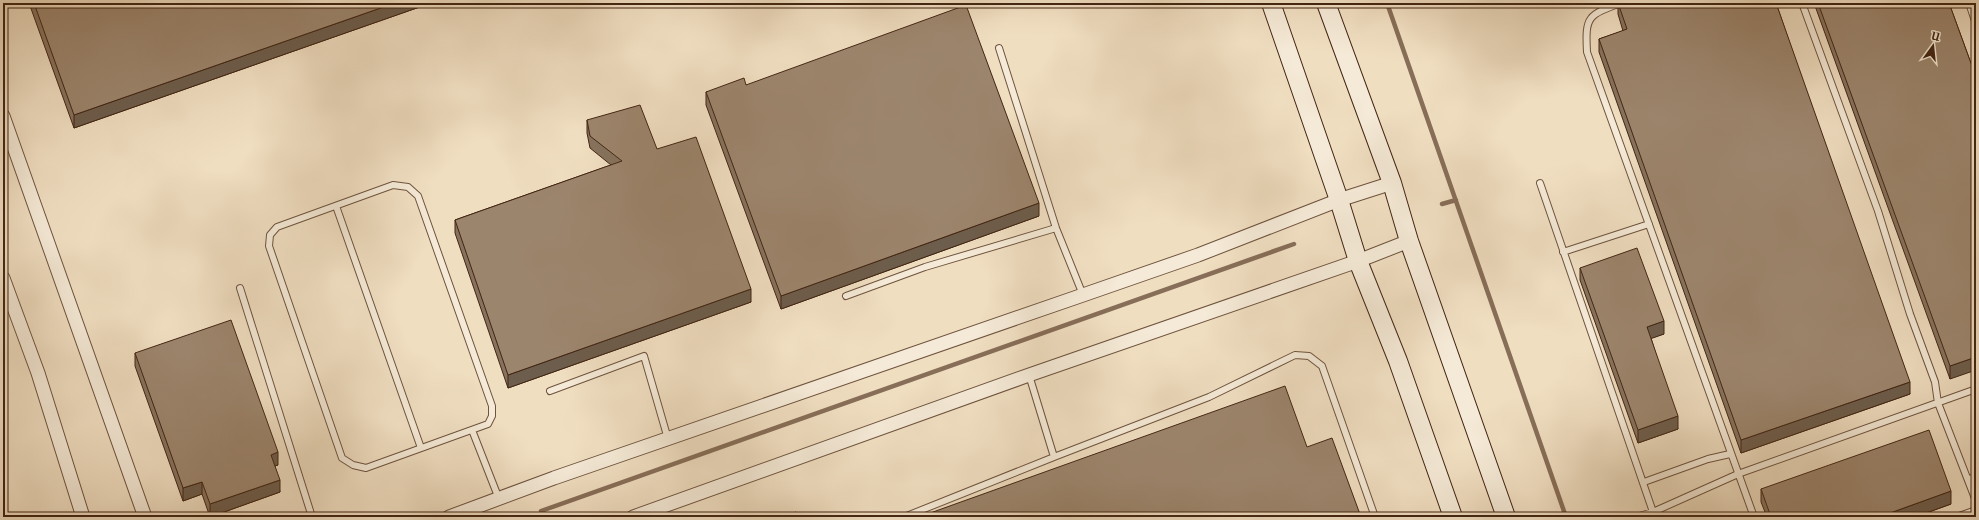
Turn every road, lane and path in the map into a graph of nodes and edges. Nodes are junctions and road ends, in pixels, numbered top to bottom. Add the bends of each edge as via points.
1 (1271, 3) edge
2 (1326, 3) edge
3 (1621, 3) edge
4 (1802, 3) edge
5 (1969, 3) edge
6 (1976, 24) edge
7 (999, 48) dead end
8 (3, 116) edge
9 (1392, 183) junction
10 (1540, 183) dead end
11 (1339, 200) junction
12 (336, 206) junction
13 (1649, 224) junction
14 (1056, 228) junction
15 (1409, 241) junction
16 (1563, 252) junction
17 (1358, 261) junction
18 (3, 278) edge
19 (240, 288) dead end
20 (1083, 295) junction
21 (846, 296) dead end
22 (1029, 375) junction
23 (1976, 389) edge
24 (550, 391) dead end
25 (1938, 403) junction
26 (472, 430) junction
27 (668, 439) junction
28 (421, 448) junction
29 (1730, 454) junction
30 (1054, 457) junction
31 (1738, 474) junction
32 (1976, 476) edge
33 (1968, 480) junction
34 (1644, 482) junction
35 (499, 498) junction
36 (1976, 501) edge
37 (1976, 510) edge
38 (1653, 512) junction
39 (472, 513) edge
40 (84, 517) edge
41 (145, 517) edge
42 (312, 517) edge
43 (449, 517) edge
44 (633, 517) edge
45 (904, 517) edge
46 (1375, 517) edge
47 (1453, 517) edge
48 (1506, 517) edge
49 (1638, 517) edge
50 (1754, 517) edge
51 (1956, 517) edge

1 - 11 street
2 - 9 street
3 - 13 lane via 1597,12 1588,20 1587,52
4 - 25 lane via 1878,211 1910,314 1935,382
5 - 6 lane
7 - 14 lane
8 - 41 street
9 - 11 street
9 - 15 street
10 - 16 lane
11 - 17 street
11 - 20 street via 1198,255
12 - 26 lane via 393,185 408,187 418,196 492,406 492,416 488,424
12 - 28 lane
12 - 28 lane via 278,227 270,235 269,246 342,458 352,465 366,468
13 - 16 lane
13 - 29 lane
14 - 20 lane
14 - 21 lane via 925,267
15 - 17 street
15 - 48 street
16 - 34 lane
17 - 22 street
17 - 47 street via 1398,361
18 - 40 street via 38,373
19 - 42 lane
20 - 27 street
22 - 30 lane
22 - 44 street
23 - 25 lane
24 - 27 lane via 644,356
25 - 31 lane
25 - 33 lane
26 - 28 lane
26 - 35 lane
27 - 35 street
29 - 31 lane
29 - 34 lane via 1708,459
30 - 45 lane
30 - 46 lane via 1209,397 1294,355 1309,356 1322,366
31 - 38 lane
31 - 50 lane
32 - 33 lane
33 - 36 lane
34 - 38 lane
35 - 39 street
37 - 51 lane
38 - 49 lane
39 - 43 street

